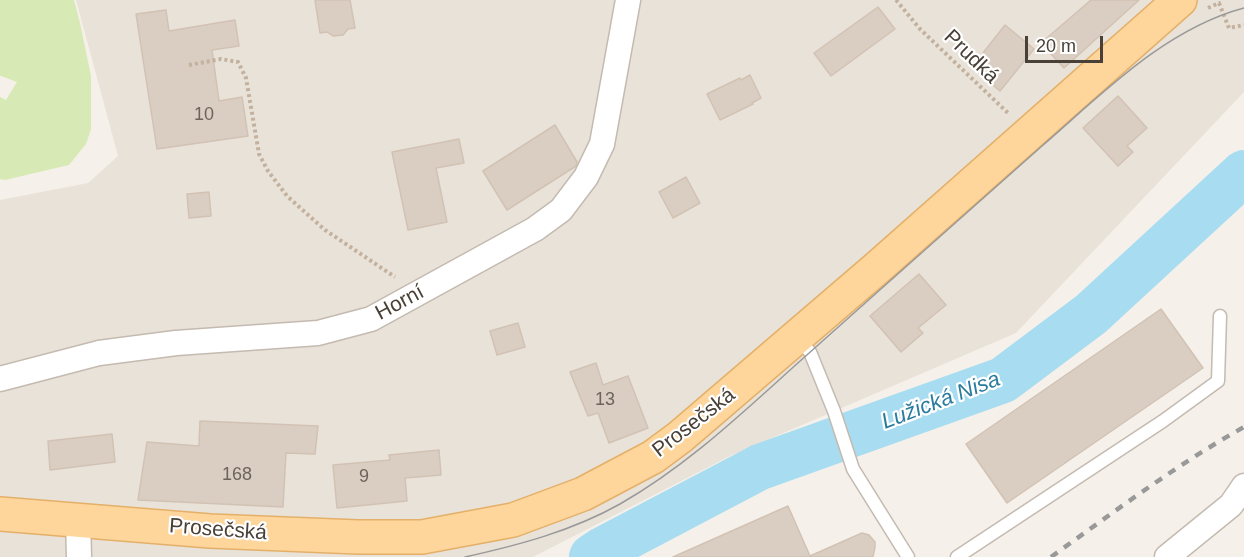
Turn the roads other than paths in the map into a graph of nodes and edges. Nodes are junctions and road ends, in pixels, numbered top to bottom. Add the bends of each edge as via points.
1 (628, 0) edge
2 (1190, 6) edge
3 (1220, 316) dead end
4 (797, 338) junction
5 (0, 379) edge
6 (1238, 496) edge
7 (0, 514) edge
8 (78, 519) junction
9 (79, 557) edge
10 (908, 557) edge
11 (957, 557) edge
12 (1167, 557) edge

1 - 5 street, Horní via 602,144 586,177 561,210 535,230 371,319 318,333 99,353
2 - 4 main road, Prosečská via 1029,133
3 - 11 lane via 1218,381
4 - 8 main road, Prosečská via 653,457 583,494 513,520 422,537 358,537 210,531
4 - 10 lane via 810,352 852,469
6 - 12 street
7 - 8 main road, Prosečská
8 - 9 street

